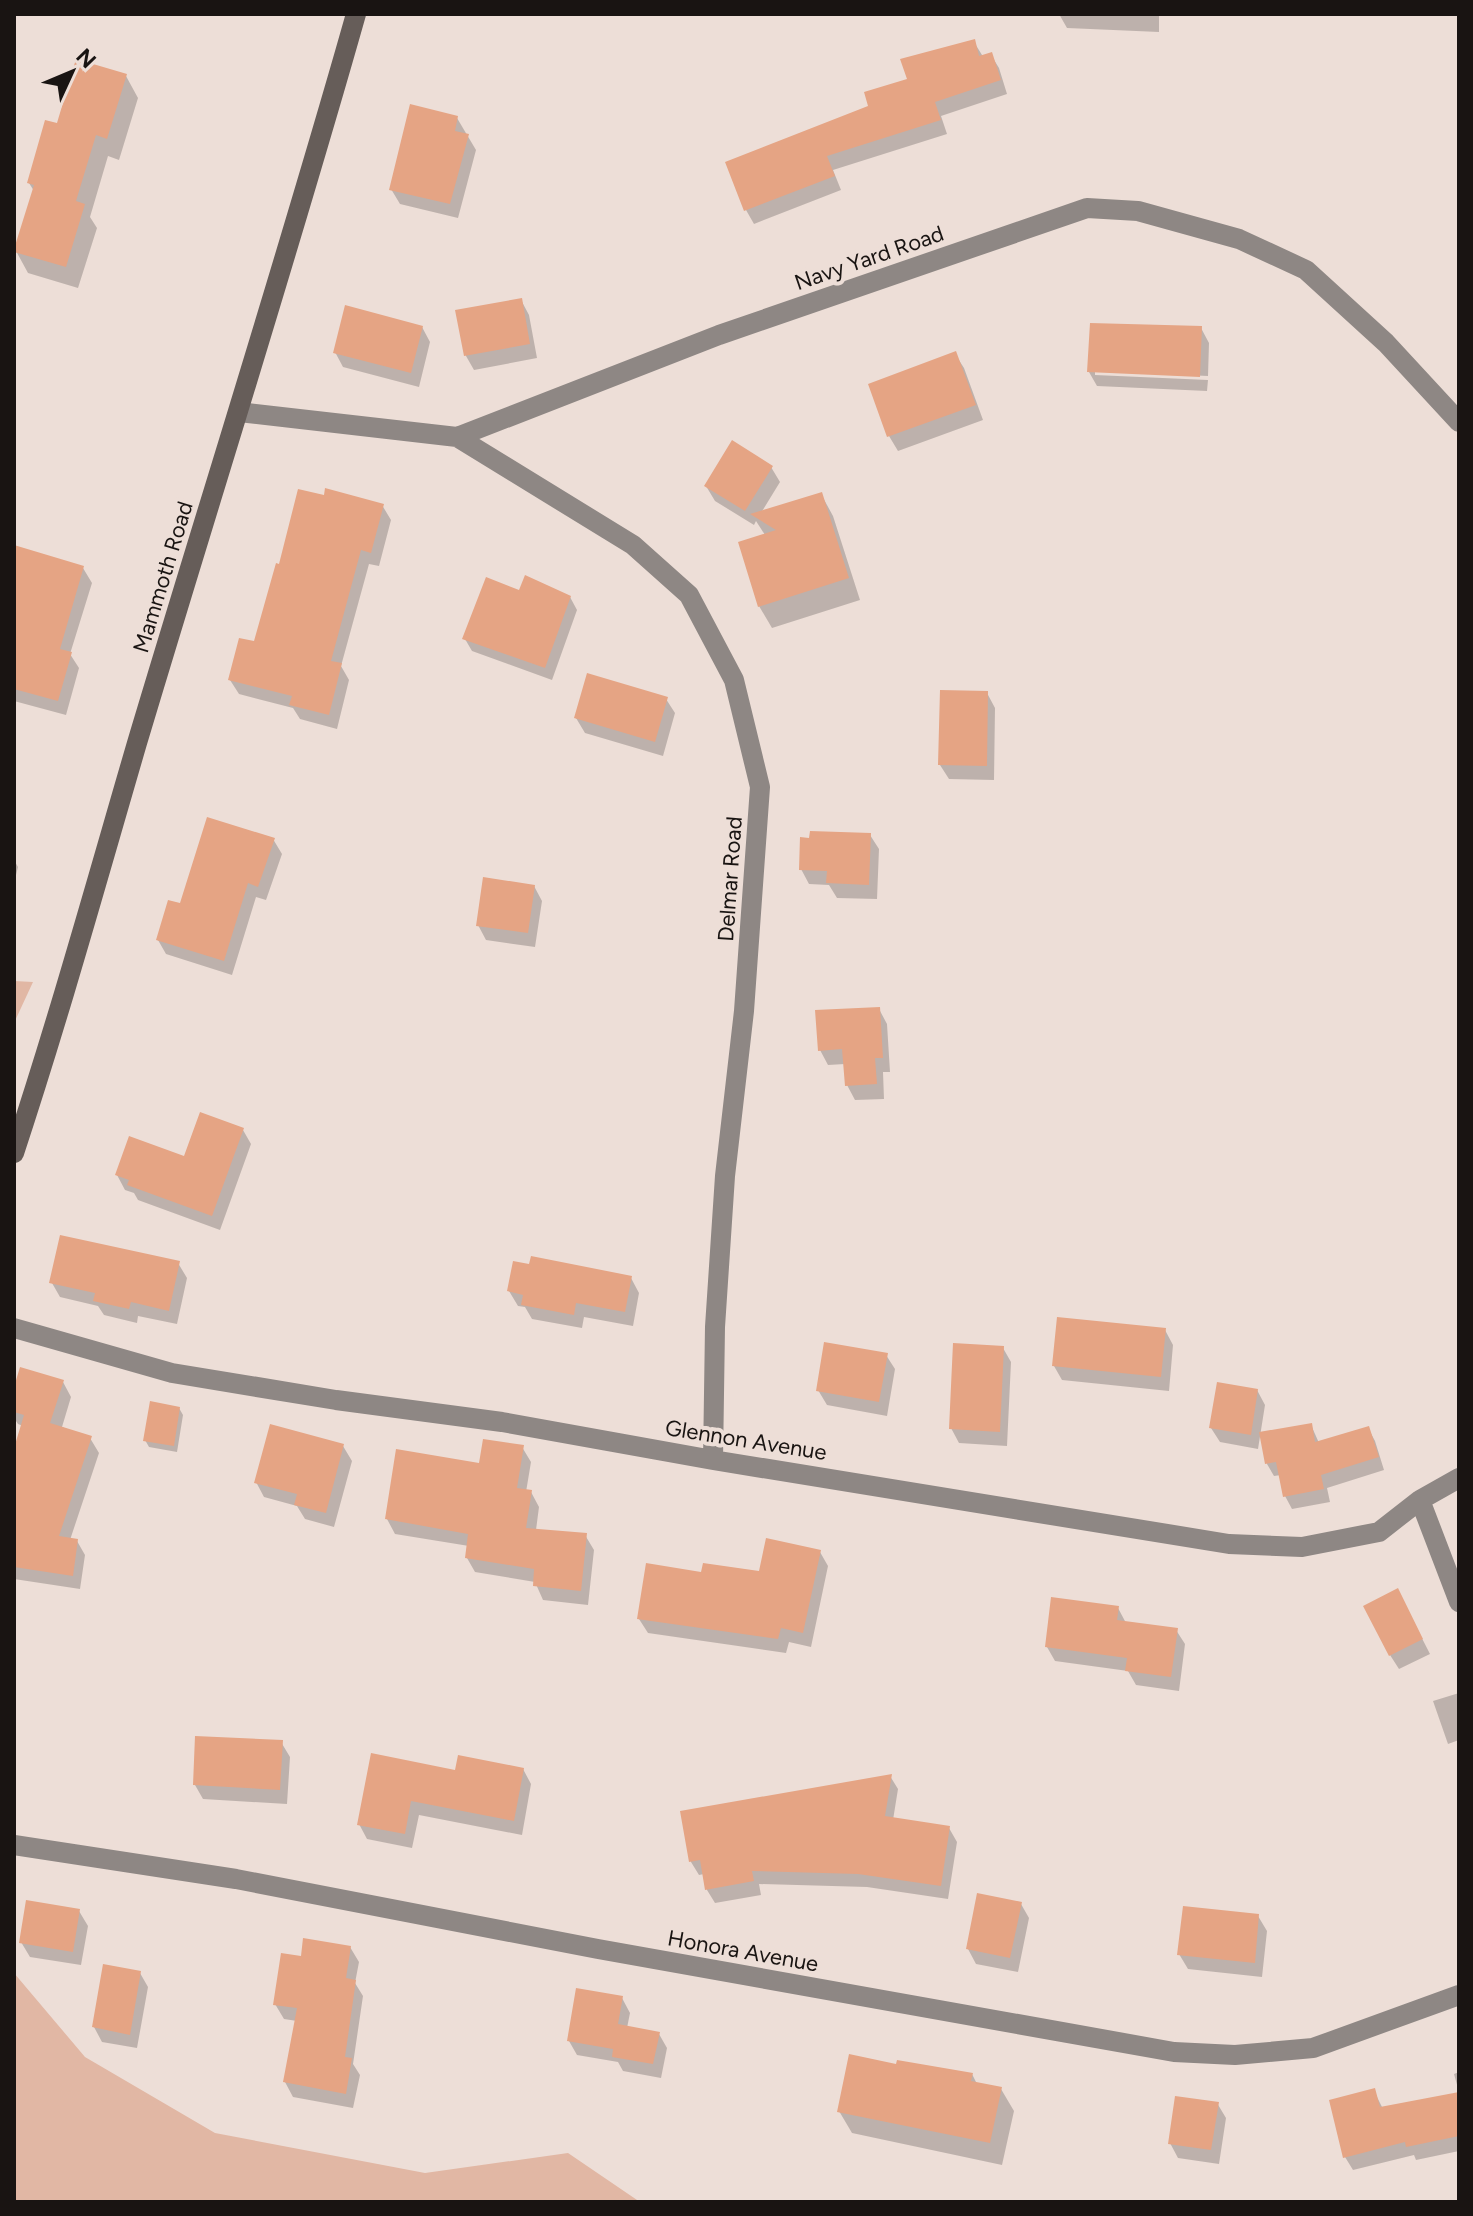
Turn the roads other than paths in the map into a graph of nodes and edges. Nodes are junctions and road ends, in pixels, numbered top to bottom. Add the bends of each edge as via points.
1 (356, 14) edge
2 (239, 412) junction
3 (1459, 422) edge
4 (457, 437) junction
5 (14, 1153) edge
6 (14, 1328) edge
7 (713, 1460) junction
8 (1459, 1478) edge
9 (1420, 1500) junction
10 (1459, 1602) edge
11 (14, 1845) edge
12 (1459, 1995) edge

1 - 2 main road, Mammoth Road
2 - 4 street, Navy Yard Road
2 - 5 main road, Mammoth Road
3 - 4 street, Navy Yard Road via 1386,343 1306,270 1239,239 1138,211 1087,208 719,335
4 - 7 street, Delmar Road via 633,545 689,595 734,680 760,787 744,1011 725,1176
6 - 7 street, Glennon Avenue via 172,1373 502,1422
7 - 9 street, Glennon Avenue via 1229,1544 1302,1547 1379,1532
8 - 9 street, Glennon Avenue
9 - 10 street
11 - 12 street, Honora Avenue via 236,1879 1174,2052 1235,2055 1313,2048

